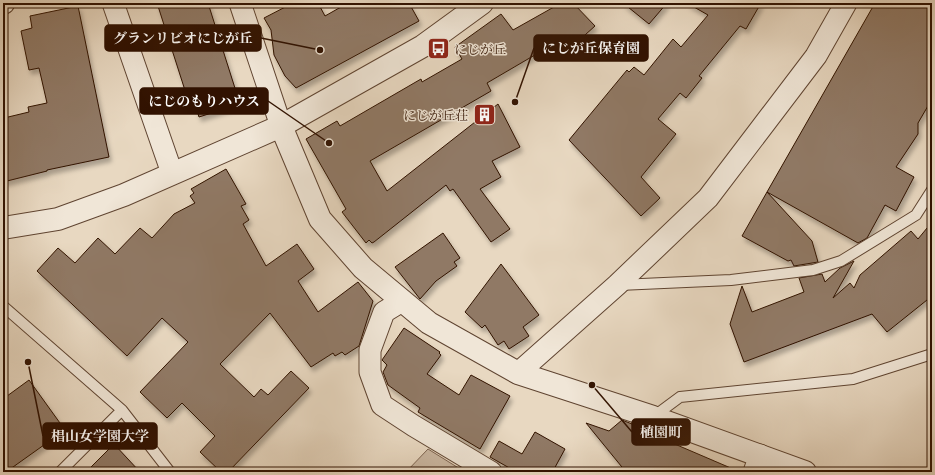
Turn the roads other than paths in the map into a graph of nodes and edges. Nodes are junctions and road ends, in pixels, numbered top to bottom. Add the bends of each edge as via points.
1 (113, 3) edge
2 (240, 3) edge
3 (482, 3) edge
4 (846, 3) edge
5 (281, 126) junction
6 (172, 173) junction
7 (932, 190) edge
8 (3, 228) edge
9 (617, 285) junction
10 (402, 301) junction
11 (3, 306) edge
12 (932, 354) edge
13 (518, 373) junction
14 (122, 410) junction
15 (653, 417) junction
16 (757, 464) edge
17 (60, 472) edge
18 (170, 472) edge
19 (491, 472) edge
20 (805, 472) edge

1 - 6 street
2 - 5 street
3 - 5 street via 423,46
4 - 9 street via 816,56 708,198
5 - 6 street
5 - 10 street via 320,220 363,268
6 - 8 street via 124,195 58,219
7 - 9 lane via 916,215 841,261 813,270 731,280
9 - 13 street
10 - 13 street via 429,323
10 - 19 street via 384,312 370,350 370,372 382,405
11 - 14 lane
12 - 15 lane via 853,379 680,397
13 - 15 street
14 - 17 lane
14 - 18 lane
15 - 16 street
16 - 20 street

